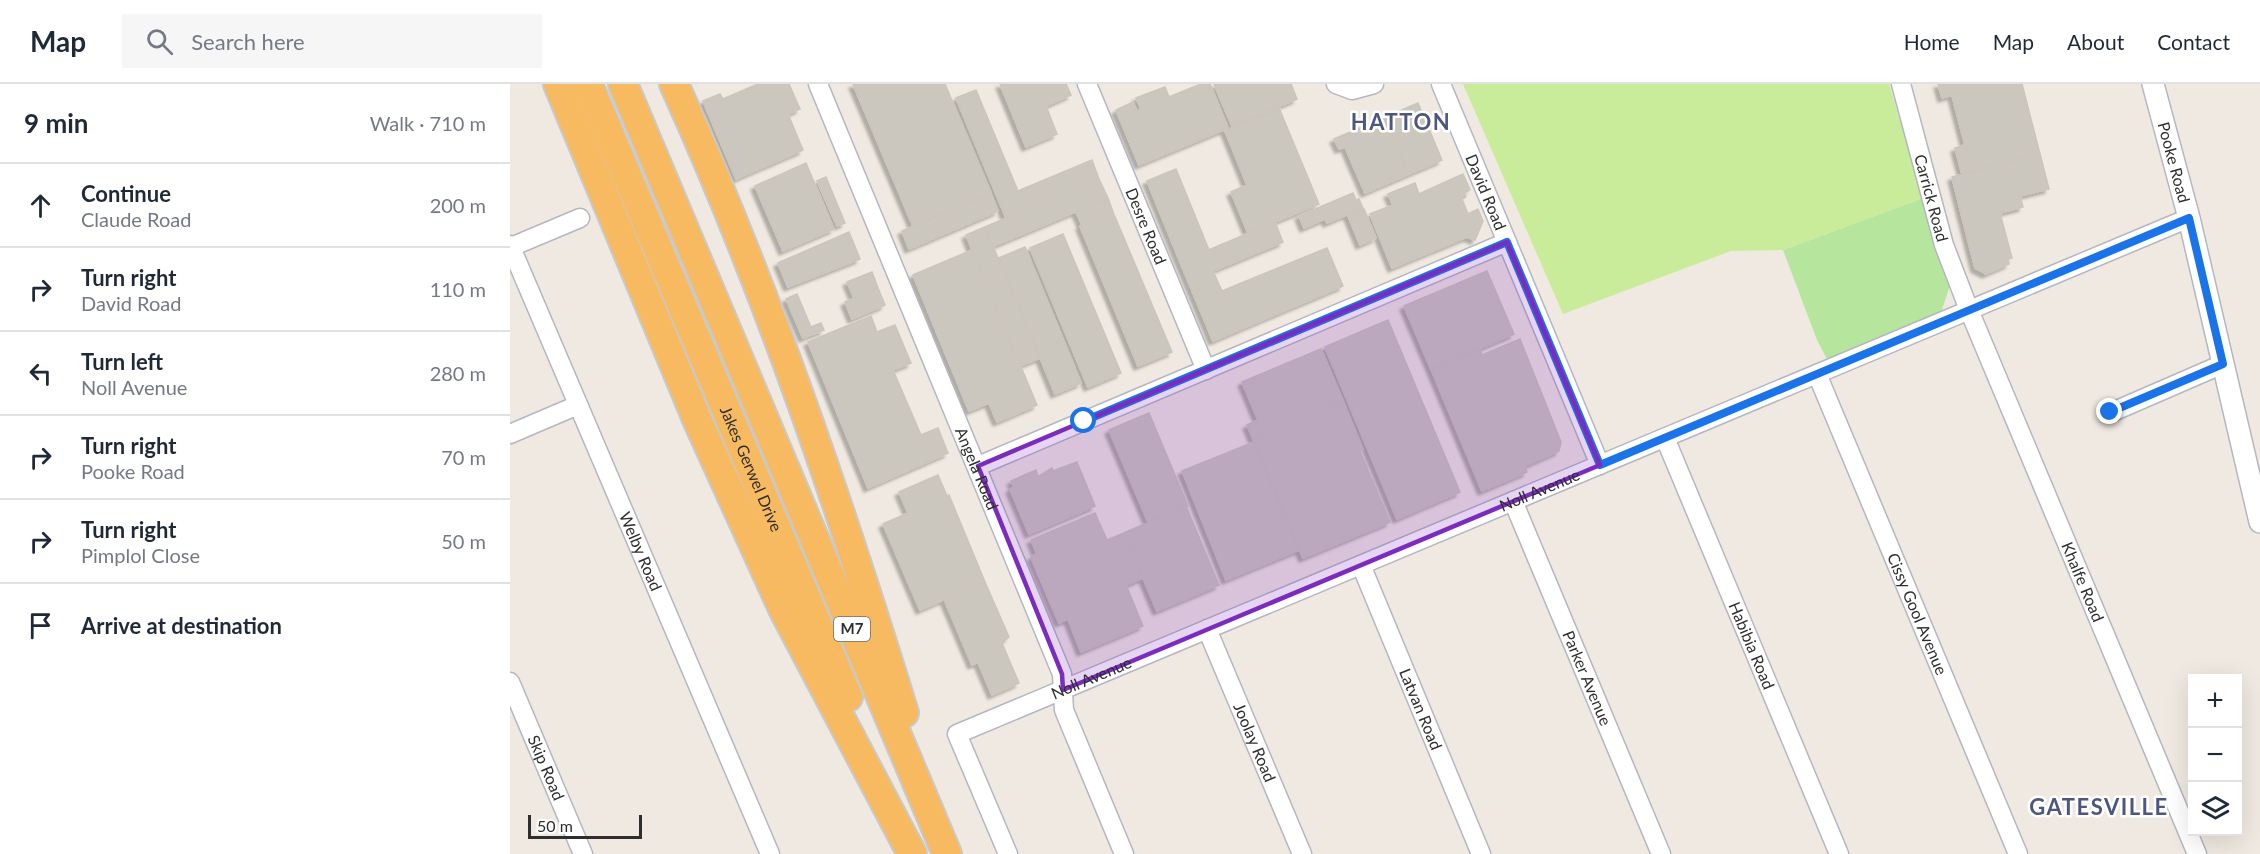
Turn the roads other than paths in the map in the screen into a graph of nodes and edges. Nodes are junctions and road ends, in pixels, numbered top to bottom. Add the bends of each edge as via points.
1 (558, 84) edge
2 (588, 84) edge
3 (623, 84) edge
4 (674, 84) edge
5 (818, 84) edge
6 (1087, 84) edge
7 (1336, 84) edge
8 (1374, 84) edge
9 (1442, 84) edge
10 (1901, 84) edge
11 (2153, 84) edge
12 (580, 218) dead end
13 (2189, 218) junction
14 (1507, 242) junction
15 (510, 246) edge
16 (1969, 310) junction
17 (2223, 364) junction
18 (1206, 370) junction
19 (1817, 374) junction
20 (578, 405) junction
21 (2110, 412) dead end
22 (510, 434) edge
23 (1665, 438) junction
24 (978, 465) junction
25 (1600, 465) junction
26 (1513, 501) junction
27 (2260, 522) edge
28 (1362, 565) junction
29 (1207, 629) junction
30 (510, 682) edge
31 (1063, 690) junction
32 (583, 854) edge
33 (770, 854) edge
34 (913, 854) edge
35 (948, 854) edge
36 (1008, 854) edge
37 (1124, 854) edge
38 (1302, 854) edge
39 (1481, 854) edge
40 (1661, 854) edge
41 (1839, 854) edge
42 (2018, 854) edge
43 (2197, 854) edge

1 - 34 highway via 699,424 775,590
2 - 34 highway, Jakes Gerwel Drive / M7
3 - 35 highway, Jakes Gerwel Drive / M7
4 - 35 highway via 757,282 794,382 863,580
5 - 24 street, Angela Road
6 - 18 street, Desre Road
7 - 8 street via 1352,90
9 - 14 street, David Road
10 - 16 street, Carrick Road via 1942,237
11 - 13 street, Pooke Road
12 - 15 street, Welby Road
13 - 16 street, Noll Avenue
13 - 17 street, Pooke Road
14 - 18 street
14 - 25 street, David Road
15 - 20 street, Welby Road
16 - 19 street, Noll Avenue
16 - 43 street, Khalfe Road
17 - 21 street
17 - 27 street, Pooke Road
18 - 24 street
19 - 23 street, Noll Avenue
19 - 42 street, Cissy Gool Avenue
20 - 22 street
20 - 33 street, Welby Road
23 - 25 street, Noll Avenue
23 - 41 street, Habibia Road
24 - 31 street, Angela Road via 1062,674
25 - 26 street, Noll Avenue
26 - 28 street, Noll Avenue
26 - 40 street, Parker Avenue
28 - 29 street, Noll Avenue
28 - 39 street, Latvan Road
29 - 31 street, Noll Avenue
29 - 38 street, Joolay Road
30 - 32 street, Skip Road
31 - 36 street, Noll Avenue via 957,734
31 - 37 street, Angela Road via 1064,710

